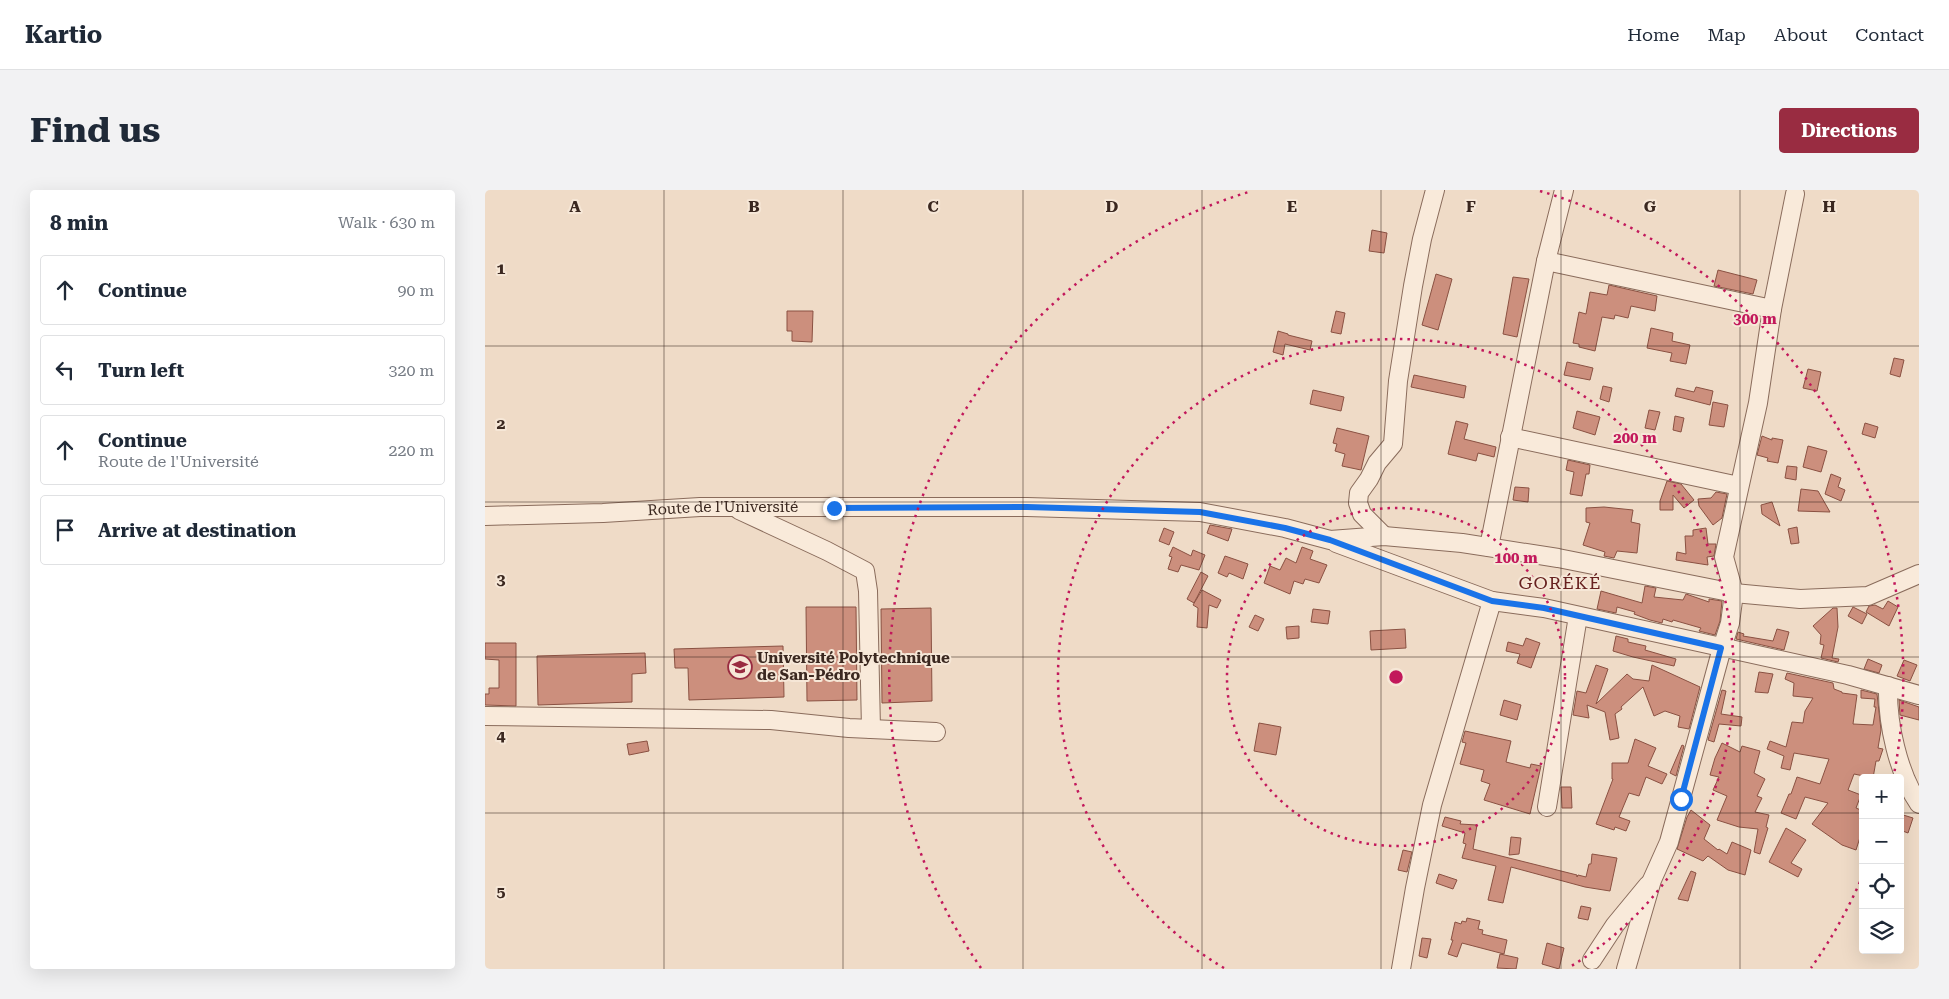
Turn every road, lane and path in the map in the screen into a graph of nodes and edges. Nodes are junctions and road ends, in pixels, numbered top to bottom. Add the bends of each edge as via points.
1 (1435, 190) edge
2 (1564, 190) edge
3 (1795, 194) dead end
4 (1547, 261) junction
5 (1772, 309) junction
6 (1510, 437) junction
7 (1739, 486) junction
8 (734, 507) junction
9 (485, 516) edge
10 (1383, 536) junction
11 (1330, 540) junction
12 (1489, 547) junction
13 (1919, 574) edge
14 (1734, 593) junction
15 (1492, 601) junction
16 (1577, 616) junction
17 (1721, 648) junction
18 (1888, 686) junction
19 (1919, 695) edge
20 (485, 716) edge
21 (871, 729) junction
22 (937, 732) dead end
23 (1919, 804) edge
24 (1547, 806) dead end
25 (1652, 880) junction
26 (1592, 960) dead end
27 (1401, 969) edge
28 (1626, 969) edge

1 - 10 street via 1413,286 1398,381 1393,444 1359,493 1362,514
2 - 4 street
3 - 5 street
4 - 5 street
4 - 6 street
5 - 7 street via 1758,403
6 - 7 street
6 - 12 street
7 - 14 street via 1724,557
8 - 9 street, Route de l'Université
8 - 11 street, Route de l'Université via 1027,507 1200,512
8 - 21 street via 865,571
10 - 11 street
10 - 12 street
11 - 15 street
12 - 14 street
13 - 14 street via 1868,596 1800,599
14 - 17 street via 1730,623
15 - 16 street
15 - 27 street via 1432,805
16 - 17 street
16 - 24 street
17 - 18 street
17 - 25 street via 1669,842
18 - 19 street
18 - 23 street via 1887,708 1892,734 1906,780
20 - 21 street via 771,720
21 - 22 street
25 - 26 street via 1615,925
25 - 28 street

